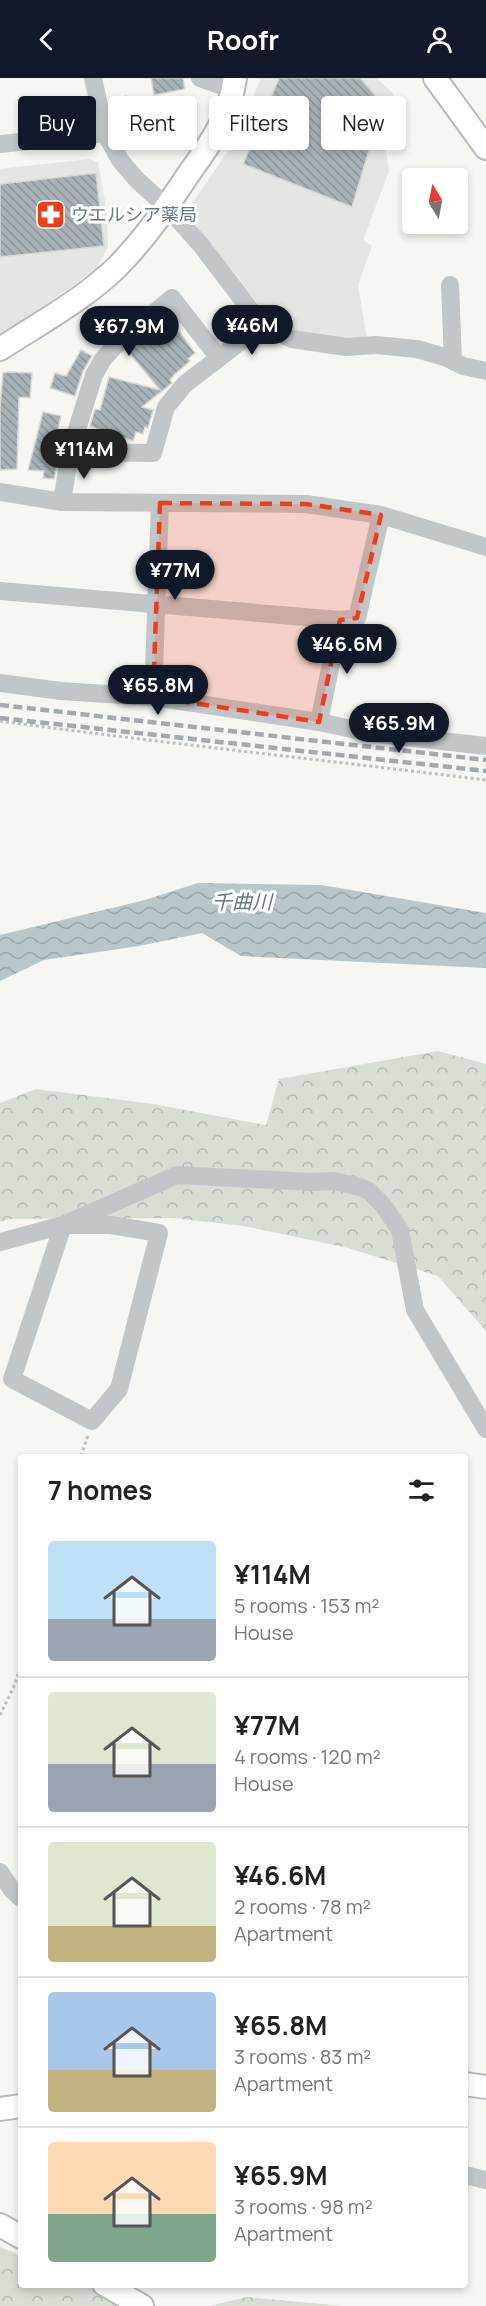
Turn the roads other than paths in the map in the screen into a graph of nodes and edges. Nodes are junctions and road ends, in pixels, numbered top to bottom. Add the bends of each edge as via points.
1 (93, 78) edge
2 (200, 78) edge
3 (437, 79) edge
4 (234, 84) edge
5 (105, 133) junction
6 (0, 144) edge
7 (486, 148) edge
8 (167, 207) junction
9 (450, 285) dead end
10 (262, 325) junction
11 (0, 349) edge
12 (219, 358) junction
13 (453, 362) junction
14 (486, 371) edge
15 (70, 452) junction
16 (0, 492) edge
17 (62, 502) junction
18 (160, 503) junction
19 (381, 515) junction
20 (486, 547) edge
21 (0, 591) edge
22 (156, 605) junction
23 (340, 620) junction
24 (0, 683) edge
25 (153, 697) junction
26 (319, 722) junction
27 (486, 746) edge
28 (63, 1225) junction
29 (0, 1242) edge
30 (486, 1429) edge
31 (0, 1872) edge
32 (18, 1895) edge
33 (468, 2084) edge
34 (486, 2087) edge
35 (18, 2106) edge
36 (0, 2109) edge
37 (468, 2176) edge
38 (486, 2180) edge
39 (0, 2225) edge
40 (18, 2235) edge
41 (111, 2288) edge
42 (142, 2306) edge

1 - 5 street
2 - 4 street via 222,88
3 - 7 main road
4 - 8 main road via 218,131
5 - 6 street
5 - 8 street via 120,160
8 - 10 street
8 - 11 main road via 106,276
9 - 13 street
10 - 12 street
10 - 13 street via 292,339 346,347 417,349
12 - 15 street via 185,384 166,407 153,453
12 - 15 street via 172,298 103,359 94,375
13 - 14 street
15 - 17 street
16 - 17 street
17 - 18 street
18 - 19 street via 306,504
18 - 22 street
19 - 20 street
19 - 23 street via 357,618
21 - 22 street
22 - 23 street
22 - 25 street
23 - 26 street
24 - 25 street
25 - 26 street
26 - 27 street via 371,733
28 - 28 street via 111,1225 159,1233 119,1389 92,1421 12,1379
28 - 29 street
28 - 30 street via 177,1174 333,1181 369,1191 400,1230 415,1310
31 - 32 street
33 - 34 main road
35 - 36 main road
37 - 38 street
39 - 40 main road
41 - 42 main road

